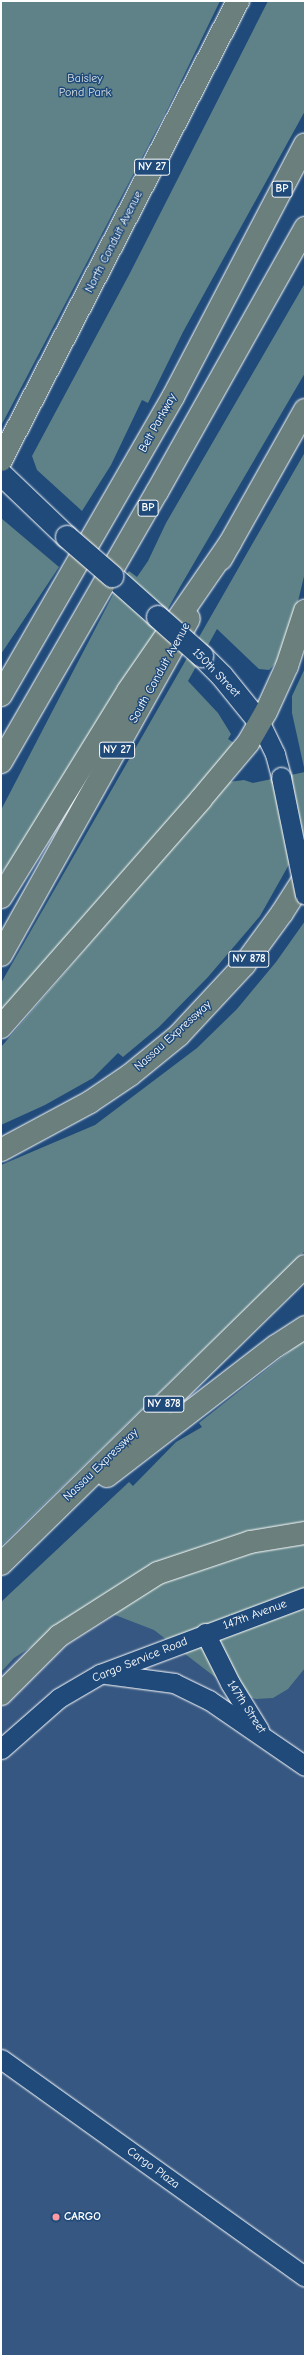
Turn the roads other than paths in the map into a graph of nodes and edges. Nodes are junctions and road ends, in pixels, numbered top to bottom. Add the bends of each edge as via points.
1 (238, 1) edge
2 (305, 144) edge
3 (305, 228) edge
4 (305, 410) edge
5 (1, 460) edge
6 (1, 474) edge
7 (230, 543) junction
8 (56, 603) junction
9 (305, 611) edge
10 (1, 676) edge
11 (1, 695) edge
12 (260, 723) junction
13 (1, 762) edge
14 (305, 877) edge
15 (305, 895) edge
16 (1, 897) edge
17 (1, 955) edge
18 (1, 1027) edge
19 (1, 1150) edge
20 (300, 1271) edge
21 (305, 1327) edge
22 (38, 1528) junction
23 (305, 1533) edge
24 (1, 1564) edge
25 (305, 1597) edge
26 (205, 1634) junction
27 (100, 1674) junction
28 (1, 1694) edge
29 (264, 1736) junction
30 (1, 1749) edge
31 (305, 1766) edge
32 (1, 2059) edge
33 (305, 2277) edge

1 - 5 main road, North Conduit Avenue / NY 27
2 - 8 main road, Belt Parkway / BP via 198,351
3 - 13 main road, BP
4 - 7 main road, South Conduit Avenue / NY 27
6 - 12 main road, 150th Street, bridge via 67,537 202,656 222,676
7 - 16 main road via 128,691
7 - 17 main road, South Conduit Avenue / NY 27 via 147,698
8 - 10 main road
8 - 11 main road, Belt Parkway / BP
9 - 12 main road via 287,666
12 - 15 street, 150th Street, bridge via 275,754
12 - 18 main road via 240,753 202,800
14 - 19 main road, Nassau Expressway / NY 878 via 244,965 178,1034 130,1075 84,1106
20 - 22 main road, Nassau Expressway / NY 878
21 - 22 main road
22 - 24 main road, Nassau Expressway / NY 878
23 - 28 main road via 250,1542 158,1573 59,1636
25 - 26 street, 147th Avenue
26 - 27 street, Cargo Service Road
26 - 29 street, 147th Street via 230,1683
27 - 29 street via 174,1683 209,1700
27 - 30 street, Cargo Service Road via 59,1698
29 - 31 street, 147th Street
32 - 33 street, Cargo Plaza

